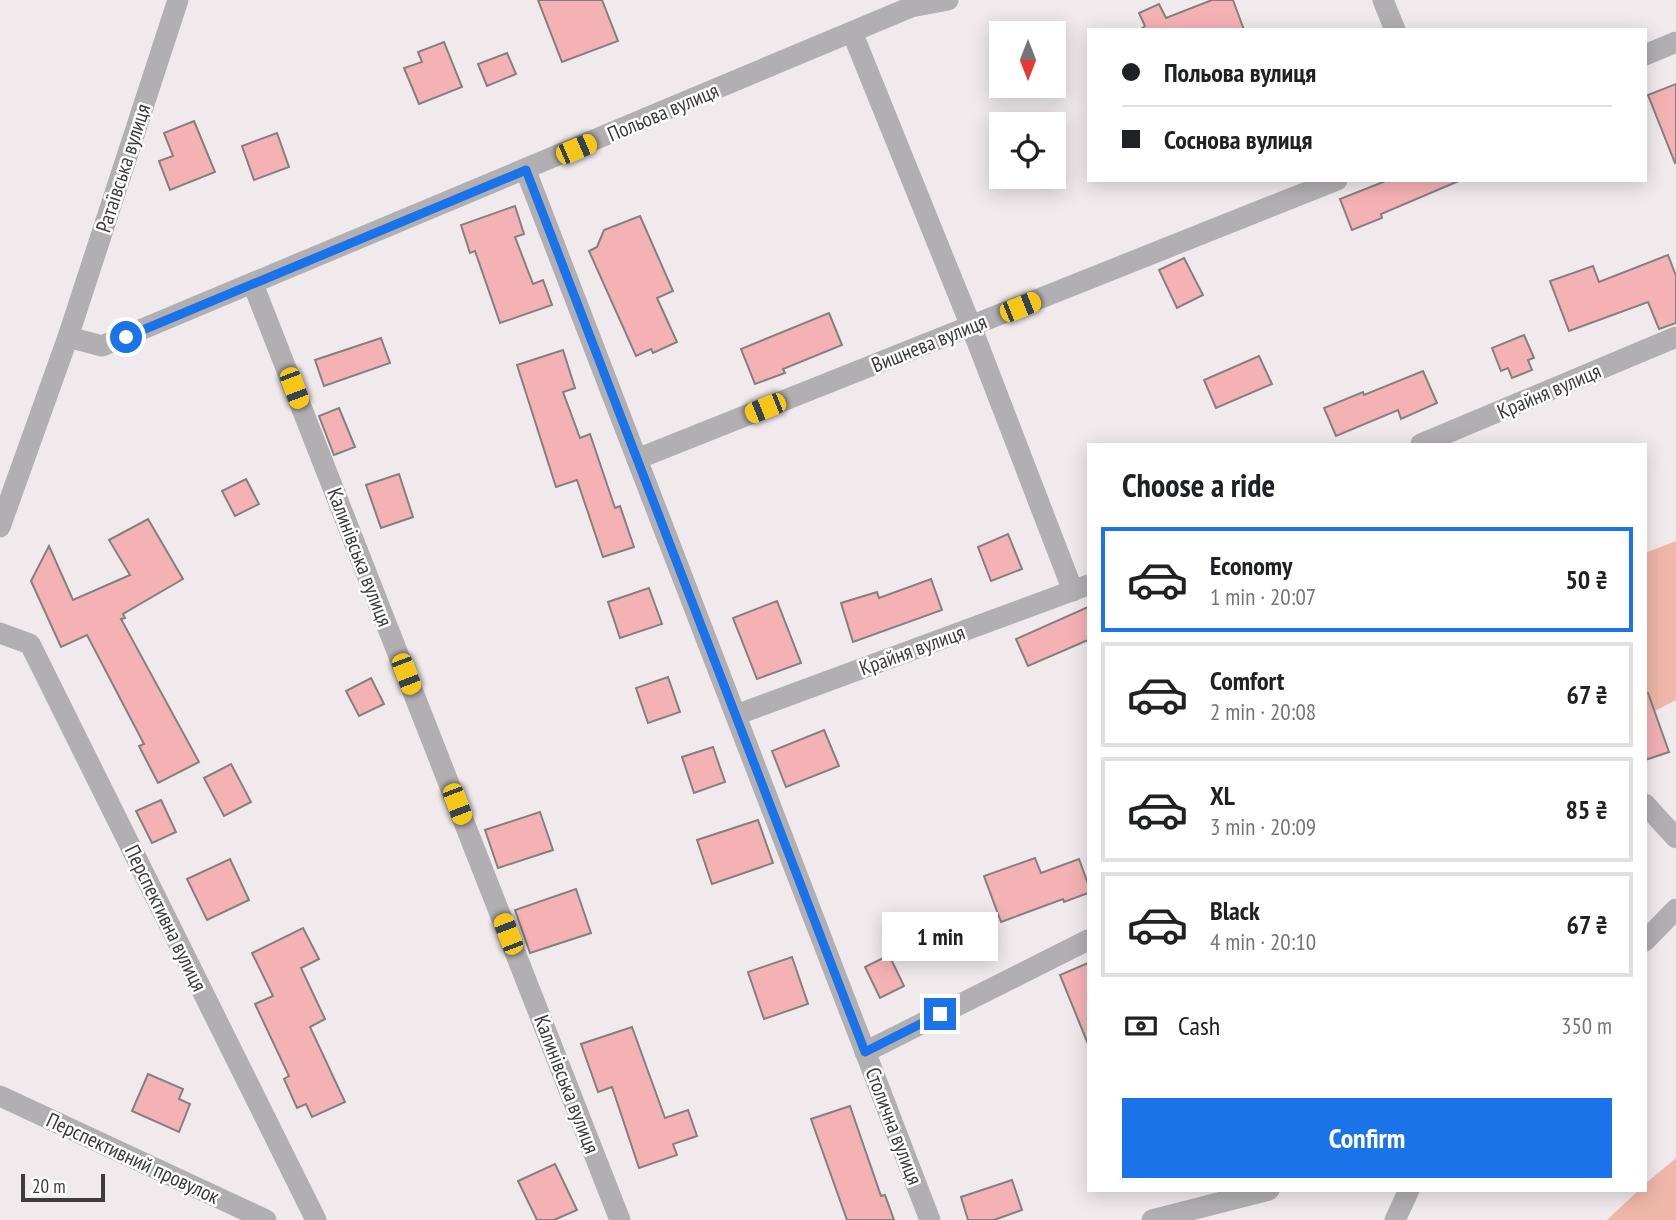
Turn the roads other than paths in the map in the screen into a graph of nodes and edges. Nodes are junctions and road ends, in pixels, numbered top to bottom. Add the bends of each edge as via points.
1 (178, 0) edge
2 (948, 0) edge
3 (1384, 0) edge
4 (909, 4) edge
5 (1394, 28) edge
6 (852, 32) junction
7 (1676, 42) edge
8 (1647, 54) edge
9 (526, 170) junction
10 (1332, 182) edge
11 (253, 284) junction
12 (971, 326) junction
13 (68, 337) junction
14 (1676, 337) edge
15 (1423, 443) edge
16 (637, 459) junction
17 (0, 527) edge
18 (1081, 588) edge
19 (0, 633) edge
20 (736, 715) junction
21 (1647, 806) edge
22 (1676, 838) edge
23 (1676, 909) edge
24 (1647, 939) edge
25 (1087, 941) edge
26 (865, 1052) junction
27 (0, 1096) edge
28 (1261, 1192) edge
29 (1408, 1192) edge
30 (266, 1220) edge
31 (316, 1220) edge
32 (620, 1220) edge
33 (930, 1220) edge
34 (1152, 1220) edge
35 (1395, 1220) edge

1 - 13 street, Ратаївська вулиця
2 - 4 street, Польова вулиця
3 - 5 street
4 - 6 street, Польова вулиця
6 - 9 street, Польова вулиця
6 - 12 street
7 - 8 street
9 - 11 street, Польова вулиця
9 - 16 street, Столична вулиця
10 - 12 street, Вишнева вулиця
11 - 13 street, Польова вулиця via 102,346
11 - 32 street, Калинівська вулиця
12 - 16 street, Вишнева вулиця
12 - 18 street
13 - 17 street, Ратаївська вулиця
14 - 15 street, Крайня вулиця
16 - 20 street, Столична вулиця
18 - 20 street, Крайня вулиця
19 - 31 street, Перспективна вулиця via 30,644
20 - 26 street, Столична вулиця
21 - 22 street
23 - 24 street
25 - 26 street
26 - 33 street, Столична вулиця
27 - 30 street, Перспективний провулок
28 - 34 street
29 - 35 street

